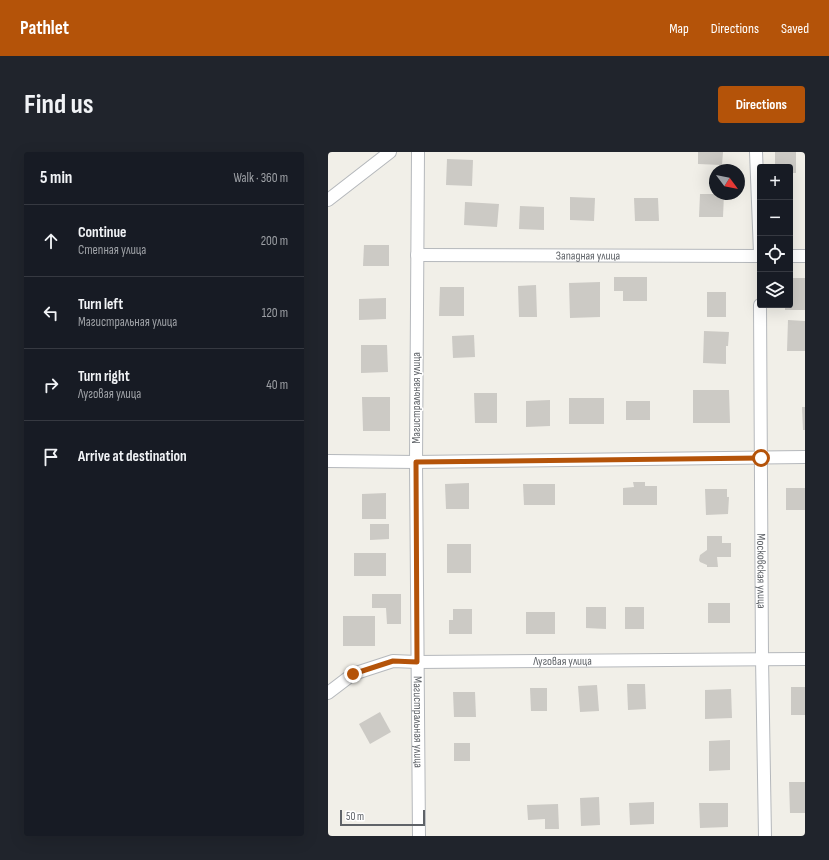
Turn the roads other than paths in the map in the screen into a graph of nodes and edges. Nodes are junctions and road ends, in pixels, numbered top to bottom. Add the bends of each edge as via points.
1 (390, 152) edge
2 (418, 152) edge
3 (756, 152) edge
4 (328, 200) edge
5 (759, 236) edge
6 (757, 254) edge
7 (417, 255) junction
8 (793, 256) edge
9 (805, 256) edge
10 (760, 308) edge
11 (805, 457) edge
12 (761, 458) junction
13 (328, 461) edge
14 (416, 462) junction
15 (762, 658) junction
16 (805, 659) edge
17 (417, 662) junction
18 (328, 693) edge
19 (419, 836) edge
20 (765, 836) edge

1 - 4 street
2 - 7 street, Магистральная улица
3 - 5 street
6 - 7 street, Западная улица
7 - 14 street, Магистральная улица
8 - 9 street
10 - 12 street, Московская улица
11 - 12 street
12 - 14 street
12 - 15 street, Московская улица
13 - 14 street
14 - 17 street, Магистральная улица
15 - 16 street, Луговая улица
15 - 17 street, Луговая улица
15 - 20 street, Московская улица
17 - 18 street, Луговая улица via 393,661 353,674
17 - 19 street, Магистральная улица

